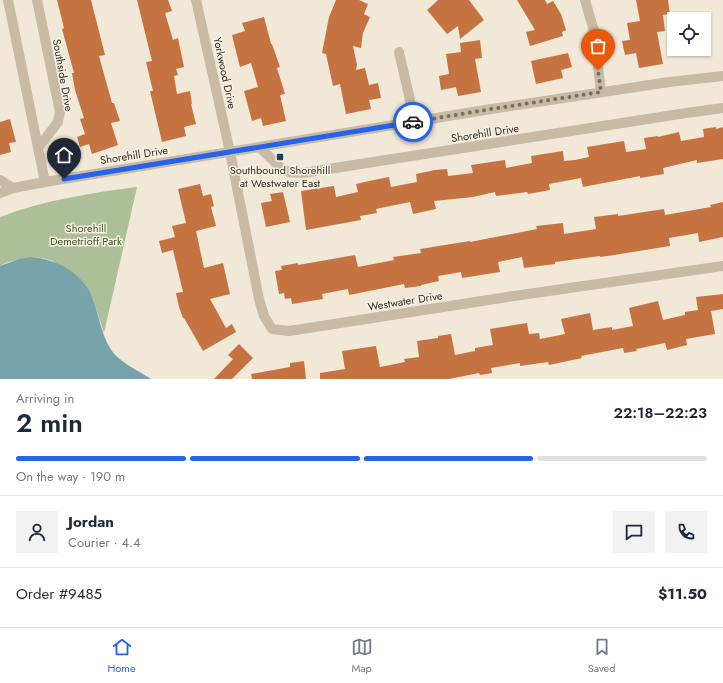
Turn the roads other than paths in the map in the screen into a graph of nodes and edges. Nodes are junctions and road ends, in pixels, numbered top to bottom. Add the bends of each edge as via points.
1 (37, 0) edge
2 (196, 0) edge
3 (585, 0) edge
4 (6, 5) edge
5 (399, 52) dead end
6 (723, 76) edge
7 (601, 92) junction
8 (723, 108) edge
9 (415, 122) junction
10 (259, 147) junction
11 (38, 148) junction
12 (230, 152) junction
13 (0, 180) edge
14 (45, 182) junction
15 (13, 188) junction
16 (0, 194) edge
17 (723, 266) edge

1 - 11 street, Southside Drive via 60,112 58,122
2 - 12 street, Yorkwood Drive
3 - 7 street via 594,31
4 - 11 street
5 - 9 street
6 - 7 street, Shorehill Drive
7 - 9 street, Shorehill Drive
8 - 10 street, Shorehill Drive via 303,173 289,172 281,168
9 - 10 street, Shorehill Drive
10 - 12 street, Shorehill Drive
11 - 14 street
12 - 14 street, Shorehill Drive
12 - 17 street, Westwater Drive via 259,299 264,316 272,329 289,332
13 - 15 street
14 - 15 street, Shorehill Drive
15 - 16 street, Shorehill Drive

